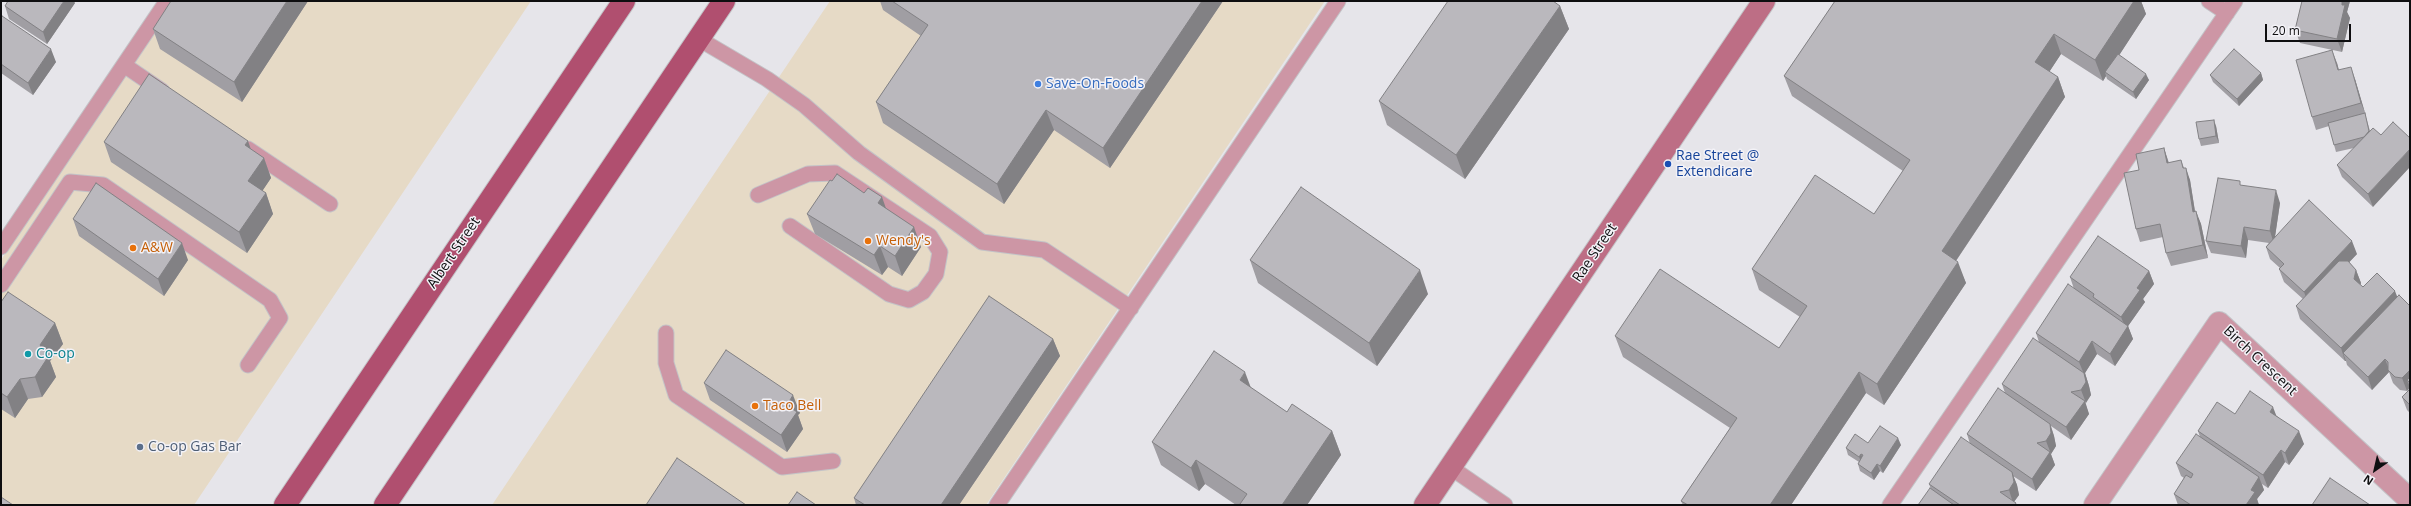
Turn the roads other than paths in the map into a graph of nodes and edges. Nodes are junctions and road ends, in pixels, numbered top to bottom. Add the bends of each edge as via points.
1 (167, 1) edge
2 (624, 1) edge
3 (724, 1) edge
4 (1338, 1) edge
5 (1764, 1) edge
6 (2209, 1) edge
7 (2231, 7) edge
8 (699, 39) junction
9 (124, 65) junction
10 (176, 100) edge
11 (234, 139) edge
12 (758, 195) dead end
13 (330, 204) dead end
14 (790, 226) dead end
15 (1, 247) edge
16 (1, 284) edge
17 (1131, 308) junction
18 (666, 333) dead end
19 (248, 365) dead end
20 (833, 461) dead end
21 (1450, 467) junction
22 (2410, 500) edge
23 (285, 505) edge
24 (385, 505) edge
25 (997, 505) edge
26 (1425, 505) edge
27 (1505, 505) edge
28 (1890, 505) edge
29 (2095, 505) edge

1 - 9 lane
2 - 23 main road, Albert Street
3 - 8 main road
4 - 17 lane
5 - 21 street, Rae Street
6 - 7 lane
7 - 28 lane
8 - 17 lane via 767,79 804,105 859,153 982,242 1044,250
8 - 24 main road
9 - 10 lane
9 - 15 lane
11 - 13 lane
12 - 14 lane via 808,174 835,173 930,236 940,252 936,274 923,292 909,300 889,294
16 - 19 lane via 70,182 104,185 270,300 280,318
17 - 25 lane
18 - 20 lane via 666,363 676,395 782,467
21 - 26 street, Rae Street
21 - 27 lane
22 - 29 street, Birch Crescent via 2219,323

